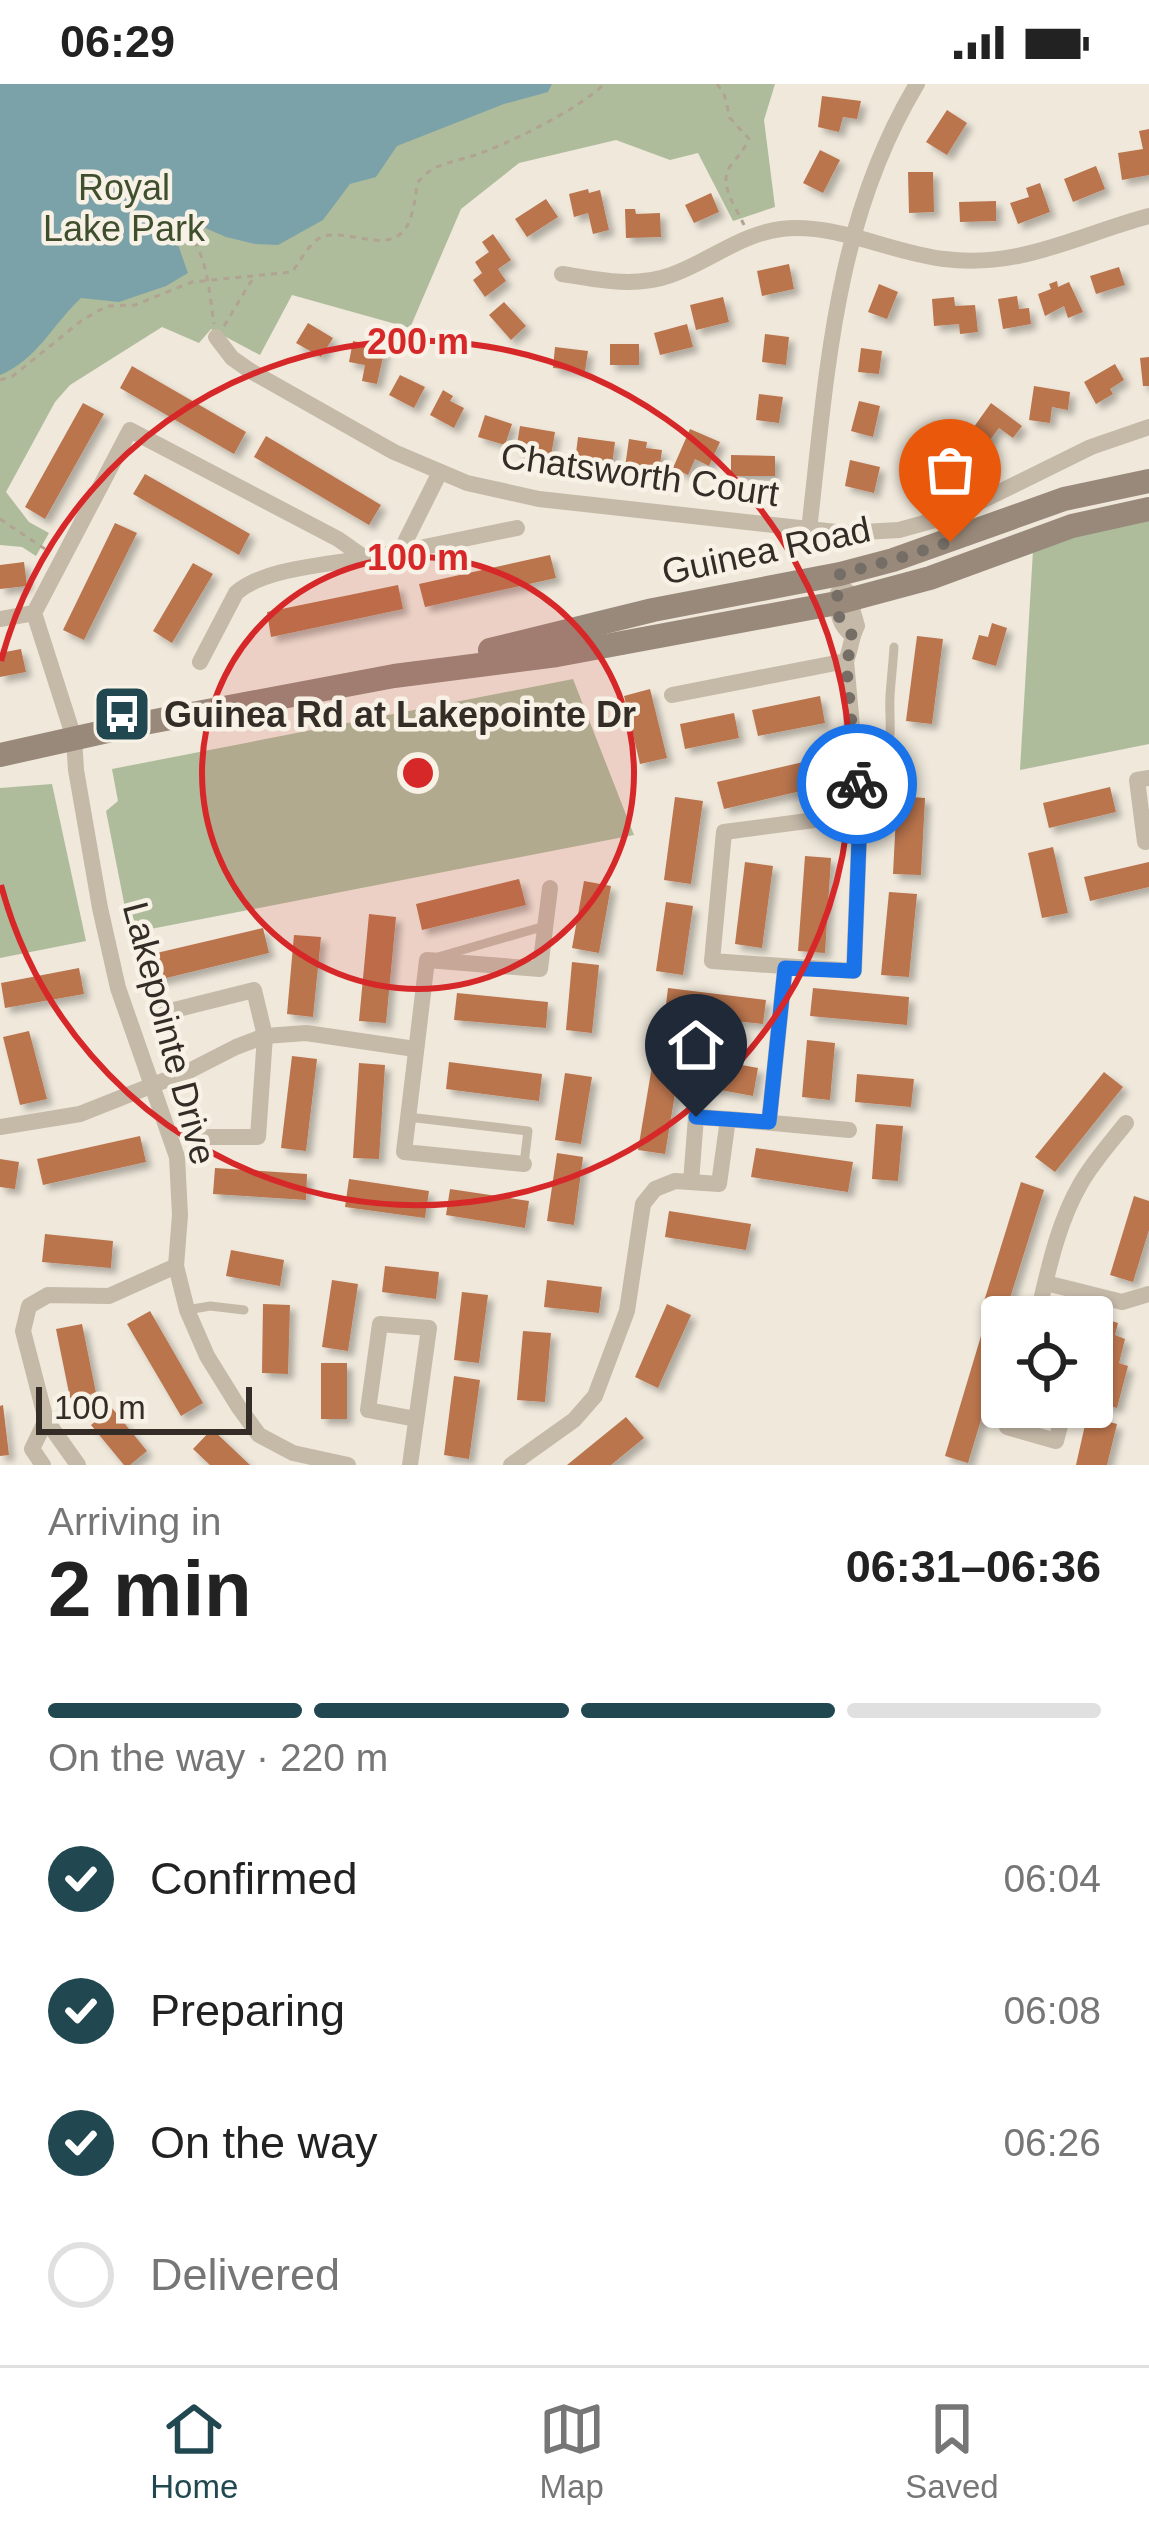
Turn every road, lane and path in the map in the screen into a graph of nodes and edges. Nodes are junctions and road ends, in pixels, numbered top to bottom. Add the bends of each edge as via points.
1 (604, 84) edge
2 (717, 84) edge
3 (916, 84) edge
4 (1149, 216) edge
5 (178, 224) dead end
6 (750, 237) junction
7 (851, 238) junction
8 (562, 274) dead end
9 (254, 277) junction
10 (206, 281) junction
11 (216, 338) junction
12 (0, 380) edge
13 (1149, 427) edge
14 (440, 472) junction
15 (1149, 481) edge
16 (1149, 509) edge
17 (0, 519) edge
18 (517, 528) dead end
19 (808, 530) junction
20 (400, 552) junction
21 (365, 558) junction
22 (62, 559) junction
23 (840, 574) junction
24 (844, 601) junction
25 (34, 613) junction
26 (0, 619) edge
27 (894, 647) dead end
28 (200, 662) dead end
29 (846, 662) junction
30 (394, 676) junction
31 (672, 695) dead end
32 (74, 738) junction
33 (0, 755) edge
34 (855, 762) junction
35 (1149, 778) edge
36 (860, 814) junction
37 (1145, 842) dead end
38 (550, 888) dead end
39 (545, 926) junction
40 (427, 960) junction
41 (785, 968) junction
42 (166, 1012) dead end
43 (265, 1036) junction
44 (415, 1049) junction
45 (152, 1086) junction
46 (408, 1117) junction
47 (728, 1118) junction
48 (769, 1122) junction
49 (1126, 1123) dead end
50 (0, 1127) edge
51 (849, 1130) dead end
52 (209, 1137) dead end
53 (524, 1164) joint
54 (691, 1182) junction
55 (176, 1266) junction
56 (1046, 1283) junction
57 (1149, 1294) edge
58 (1043, 1296) edge
59 (188, 1310) junction
60 (244, 1310) dead end
61 (416, 1419) junction
62 (46, 1420) junction
63 (1010, 1428) edge
64 (1059, 1428) edge
65 (44, 1465) edge
66 (77, 1465) edge
67 (348, 1465) edge
68 (410, 1465) edge
69 (511, 1465) edge

1 - 9 path via 539,125 428,170 400,234 320,238 292,272
2 - 6 path via 749,140 725,182
3 - 7 street
4 - 7 street via 1009,259 945,260
5 - 10 path via 199,248
6 - 7 street via 802,228
6 - 8 street via 651,280
7 - 19 street via 835,304
9 - 10 path
9 - 11 path
10 - 11 path
10 - 12 path via 98,310
11 - 14 street, Chatsworth Court via 249,370
13 - 19 street, Guinea Road via 931,522 874,532
14 - 19 street, Chatsworth Court via 539,499
14 - 20 street
15 - 23 main road, Guinea Road via 1064,500
16 - 24 main road, Guinea Road
17 - 22 path
18 - 20 street
20 - 21 street
21 - 22 street via 130,430
21 - 28 street via 244,586
22 - 25 street
23 - 24 street
23 - 30 main road, Guinea Road via 653,610
24 - 29 street via 842,628 852,635
24 - 30 main road, Guinea Road via 557,655
25 - 26 street
25 - 32 street, Lakepointe Drive
27 - 34 lane via 890,740 878,757
29 - 31 street
29 - 34 street
30 - 32 main road, Guinea Road
32 - 33 main road, Guinea Road
32 - 45 street, Lakepointe Drive via 113,968
34 - 36 street
35 - 37 street via 1137,780
36 - 41 street via 854,971
36 - 41 street via 724,832 712,961
38 - 39 street
39 - 40 lane
39 - 40 street via 540,969
40 - 44 street
41 - 48 street
42 - 43 street via 254,990
43 - 44 street via 306,1033
43 - 45 street
43 - 52 street via 258,1137
44 - 46 street
45 - 50 street via 80,1114
45 - 55 street, Lakepointe Drive via 177,1157
46 - 53 lane via 528,1131
46 - 53 street via 404,1152
47 - 48 street
47 - 54 street via 719,1184
47 - 54 street via 696,1117
48 - 51 street
49 - 56 street via 1082,1182
54 - 69 street via 656,1189 644,1204 627,1312 595,1396
55 - 59 street, Lakepointe Drive
55 - 62 street via 109,1296 48,1295 29,1306 23,1331
56 - 57 street via 1122,1302
56 - 58 street
59 - 60 lane
59 - 67 street, Lakepointe Drive via 207,1356 259,1435 292,1453
61 - 61 street via 429,1328 380,1324 368,1410
61 - 68 street
62 - 65 street via 32,1449
62 - 66 street
63 - 64 street via 1056,1441

